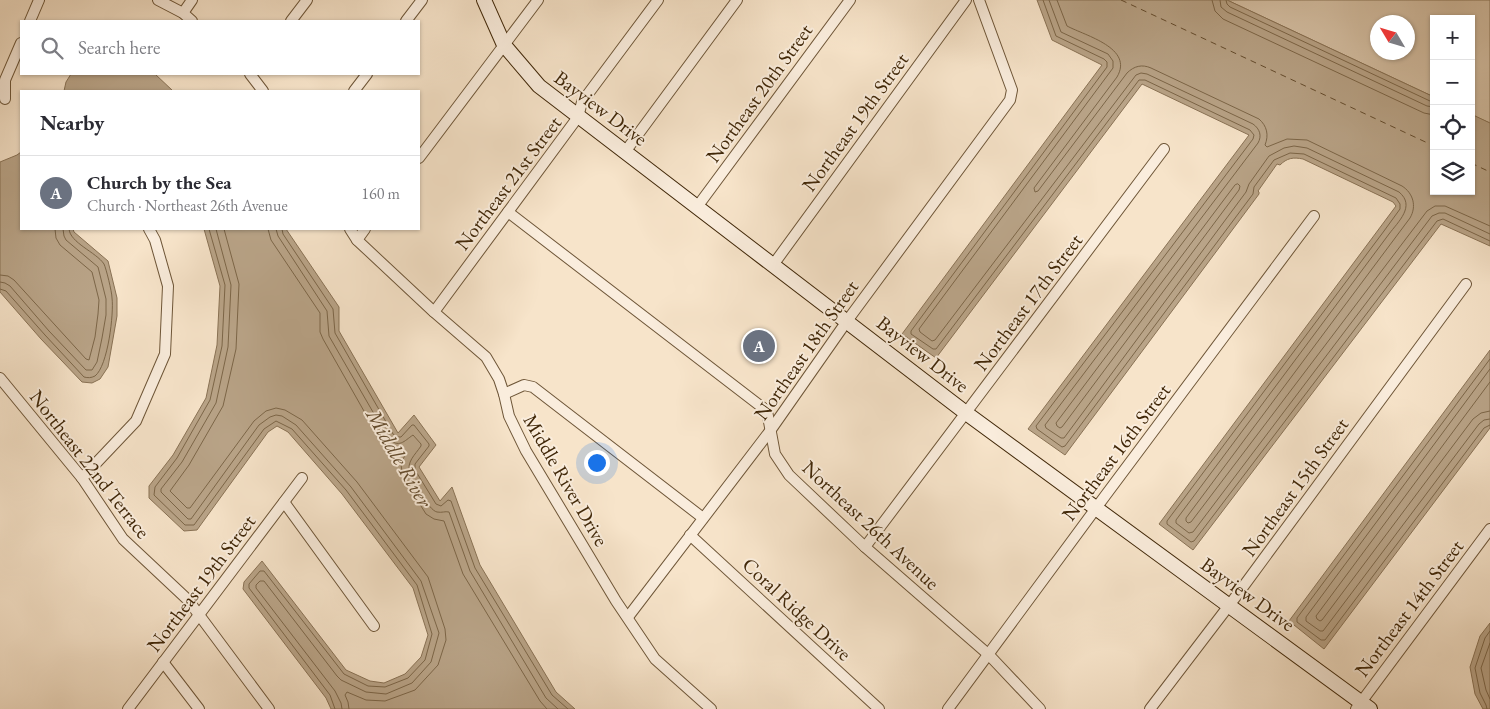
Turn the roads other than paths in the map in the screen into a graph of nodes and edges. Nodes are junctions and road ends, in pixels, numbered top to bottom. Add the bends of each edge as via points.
1 (39, 0) edge
2 (158, 0) edge
3 (192, 0) edge
4 (307, 0) edge
5 (422, 0) edge
6 (484, 0) edge
7 (538, 0) edge
8 (658, 0) edge
9 (737, 0) edge
10 (850, 0) edge
11 (966, 0) edge
12 (979, 0) edge
13 (183, 13) junction
14 (30, 20) edge
15 (191, 20) edge
16 (292, 20) edge
17 (407, 20) edge
18 (20, 45) edge
19 (504, 45) junction
20 (252, 75) edge
21 (366, 75) edge
22 (262, 90) edge
23 (355, 90) edge
24 (4, 99) dead end
25 (578, 117) junction
26 (1164, 149) dead end
27 (625, 152) junction
28 (420, 157) edge
29 (697, 207) junction
30 (508, 212) junction
31 (1314, 216) dead end
32 (150, 230) edge
33 (351, 230) edge
34 (364, 230) edge
35 (357, 240) junction
36 (773, 265) junction
37 (1466, 284) dead end
38 (434, 312) junction
39 (847, 321) junction
40 (0, 378) edge
41 (504, 394) junction
42 (966, 413) junction
43 (770, 431) junction
44 (82, 478) junction
45 (302, 478) dead end
46 (284, 502) junction
47 (1096, 508) junction
48 (703, 518) junction
49 (1490, 529) edge
50 (690, 535) junction
51 (865, 547) junction
52 (1230, 605) junction
53 (199, 614) junction
54 (628, 617) junction
55 (374, 626) dead end
56 (989, 655) junction
57 (162, 662) junction
58 (1362, 707) edge
59 (128, 709) edge
60 (199, 709) edge
61 (268, 709) edge
62 (711, 709) edge
63 (879, 709) edge
64 (948, 709) edge
65 (1040, 709) edge
66 (1150, 709) edge

1 - 14 street
2 - 13 street
3 - 13 street
4 - 16 street
5 - 17 street
6 - 19 street, Bayview Drive
7 - 19 street
8 - 25 street, Northeast 21st Street via 582,102
9 - 27 street
10 - 29 street, Northeast 20th Street
11 - 36 street, Northeast 19th Street
12 - 39 street, Northeast 18th Street via 1012,90 1010,100
13 - 15 street
18 - 24 street via 5,80
19 - 25 street, Bayview Drive via 539,86
19 - 28 street
20 - 22 street
21 - 23 street
25 - 27 street, Bayview Drive
25 - 30 street, Northeast 21st Street
26 - 42 street, Northeast 17th Street
27 - 29 street, Bayview Drive
29 - 36 street, Bayview Drive
30 - 38 street, Northeast 21st Street
30 - 43 street, Northeast 26th Avenue via 767,411
31 - 47 street, Northeast 16th Street
32 - 44 street via 168,286 165,354 136,421
33 - 35 street, Middle River Drive
34 - 35 street
35 - 38 street, Middle River Drive
36 - 39 street, Bayview Drive
37 - 52 street, Northeast 15th Street
38 - 41 street, Middle River Drive via 486,357
39 - 42 street, Bayview Drive
39 - 43 street, Northeast 18th Street
40 - 44 street, Northeast 22nd Terrace
41 - 48 street via 524,385 533,387
41 - 54 street, Middle River Drive via 509,416 526,451
42 - 47 street, Bayview Drive
42 - 51 street, Northeast 17th Street
43 - 48 street, Northeast 18th Street
43 - 51 street, Northeast 26th Avenue via 775,454 789,475
44 - 53 street, Northeast 22nd Terrace via 123,539
45 - 46 street, Northeast 19th Street
46 - 53 street, Northeast 19th Street
46 - 55 street
47 - 52 street, Bayview Drive
47 - 56 street, Northeast 16th Street
48 - 50 street, Northeast 18th Street
49 - 58 street, Northeast 14th Street
50 - 54 street, Northeast 18th Street
50 - 63 street, Coral Ridge Drive
51 - 56 street, Northeast 26th Avenue
52 - 58 street, Bayview Drive
52 - 66 street, Northeast 15th Street
53 - 57 street, Northeast 19th Street
53 - 61 street, Northeast 22nd Terrace
54 - 62 street, Middle River Drive via 656,659
56 - 64 street, Northeast 16th Street
56 - 65 street, Northeast 26th Avenue
57 - 59 street, Northeast 19th Street
57 - 60 street

